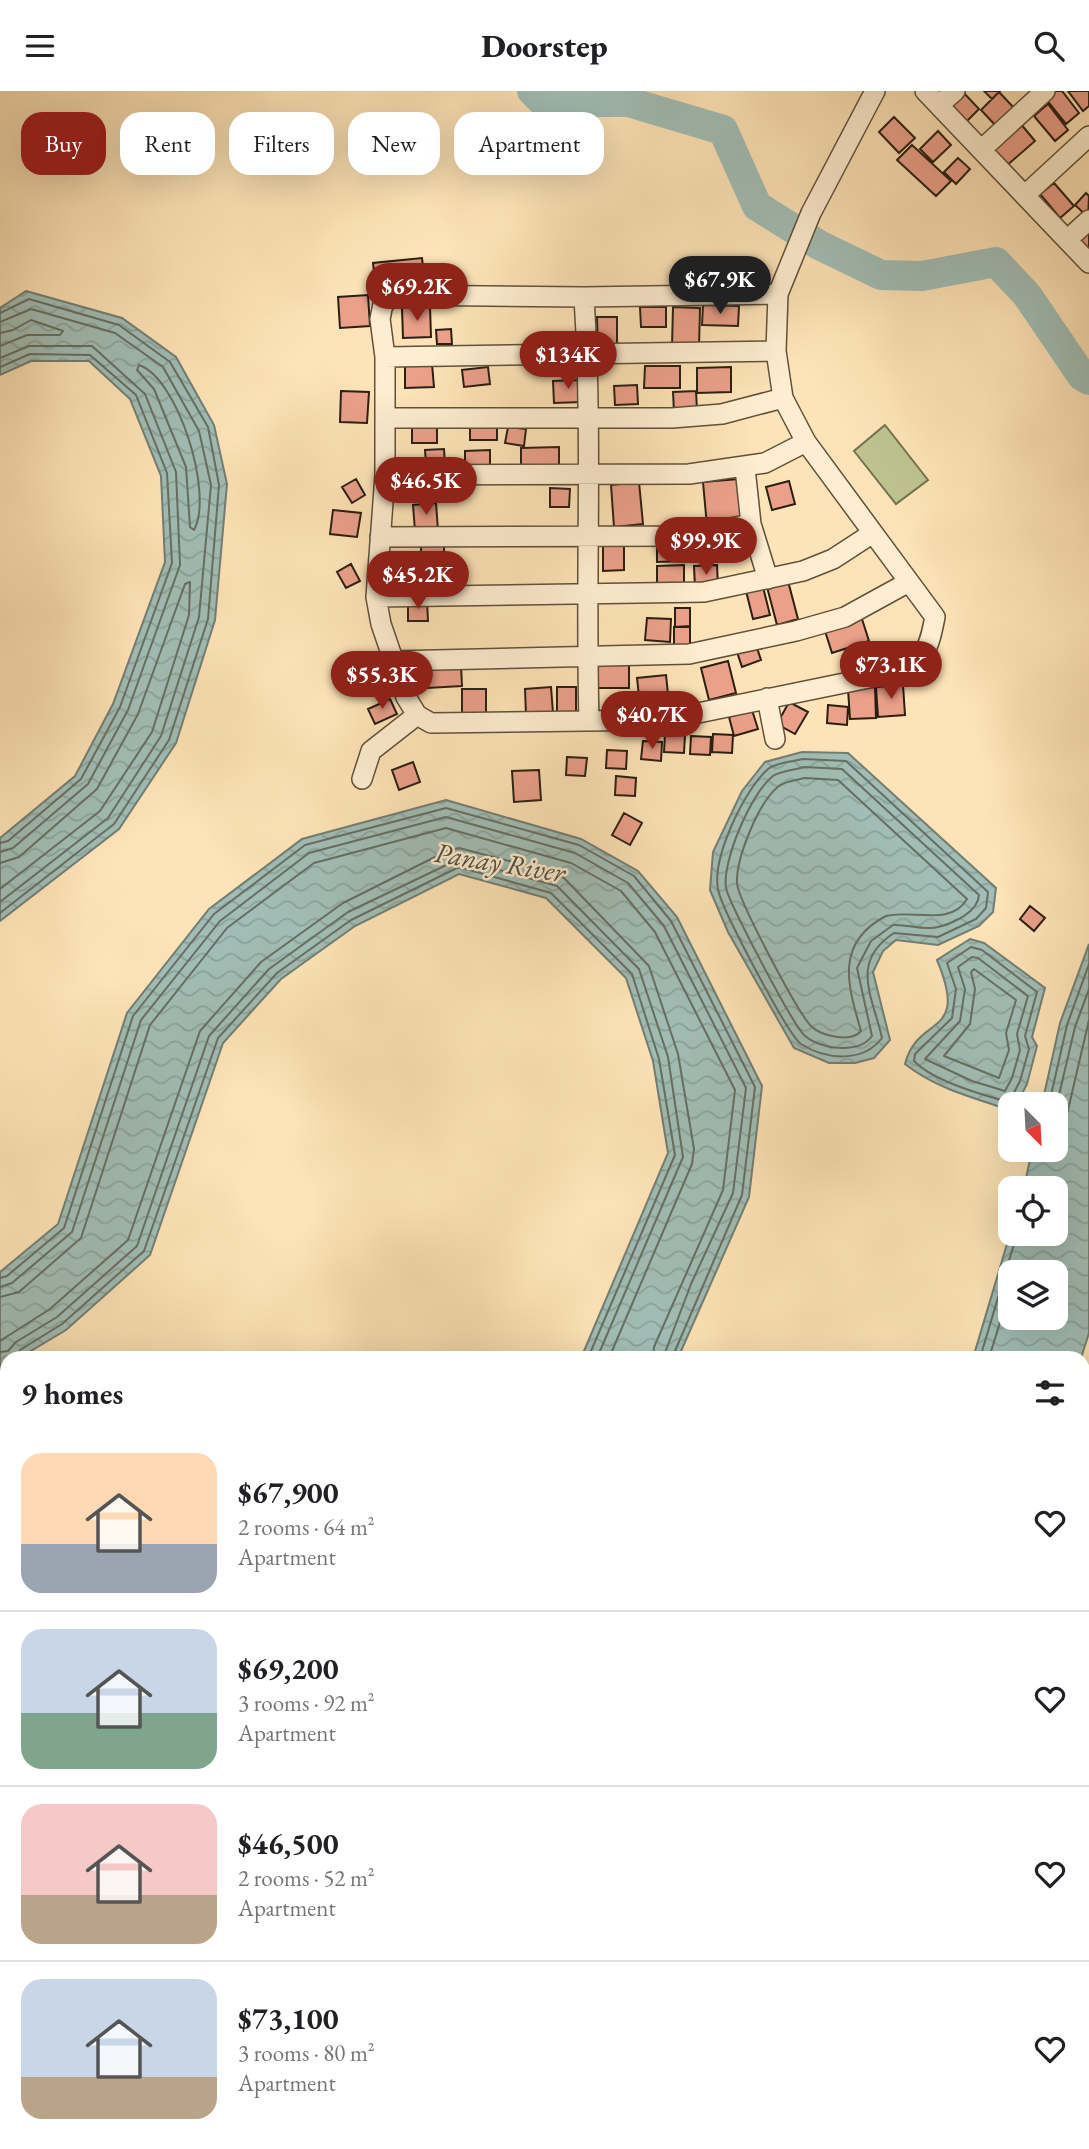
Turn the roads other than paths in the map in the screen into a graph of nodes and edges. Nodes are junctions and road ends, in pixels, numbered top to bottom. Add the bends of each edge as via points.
1 (875, 91) edge
2 (925, 91) edge
3 (1045, 91) edge
4 (948, 98) edge
5 (1089, 136) edge
6 (982, 149) junction
7 (1025, 194) junction
8 (1089, 220) edge
9 (1067, 240) junction
10 (1089, 263) edge
11 (778, 294) junction
12 (583, 297) junction
13 (776, 351) junction
14 (587, 355) junction
15 (385, 357) junction
16 (783, 398) junction
17 (386, 418) junction
18 (586, 418) junction
19 (806, 442) junction
20 (745, 468) junction
21 (590, 472) junction
22 (385, 475) junction
23 (751, 524) junction
24 (873, 533) junction
25 (380, 537) junction
26 (589, 537) junction
27 (768, 579) junction
28 (907, 583) junction
29 (587, 595) junction
30 (376, 597) junction
31 (587, 655) junction
32 (393, 661) junction
33 (766, 698) junction
34 (417, 715) junction
35 (589, 721) junction
36 (775, 739) dead end
37 (362, 779) dead end

1 - 11 street via 811,213
2 - 4 street
3 - 6 street
4 - 6 street
5 - 7 street
6 - 7 street
7 - 9 street
8 - 9 street
9 - 10 street
11 - 12 street
11 - 13 street
12 - 14 street
12 - 15 street via 395,295 383,304 380,319
13 - 14 street
13 - 16 street
14 - 15 street
14 - 18 street
15 - 17 street
16 - 18 street via 722,414
16 - 19 street
17 - 18 street
17 - 22 street
18 - 21 street
19 - 20 street
19 - 24 street
20 - 21 street via 689,474
20 - 23 street
21 - 22 street
21 - 26 street
22 - 25 street
23 - 26 street via 688,536
23 - 27 street
24 - 27 street via 833,559
24 - 28 street
25 - 26 street
25 - 30 street
26 - 29 street
27 - 29 street via 704,593
28 - 31 street via 845,617 796,631 689,654
28 - 33 street via 935,617 928,650 914,663 893,673
29 - 30 street
29 - 31 street
30 - 32 street
31 - 32 street
31 - 35 street
32 - 34 street
33 - 35 street via 664,720
33 - 36 street
34 - 35 street via 431,723
34 - 37 street via 371,751

